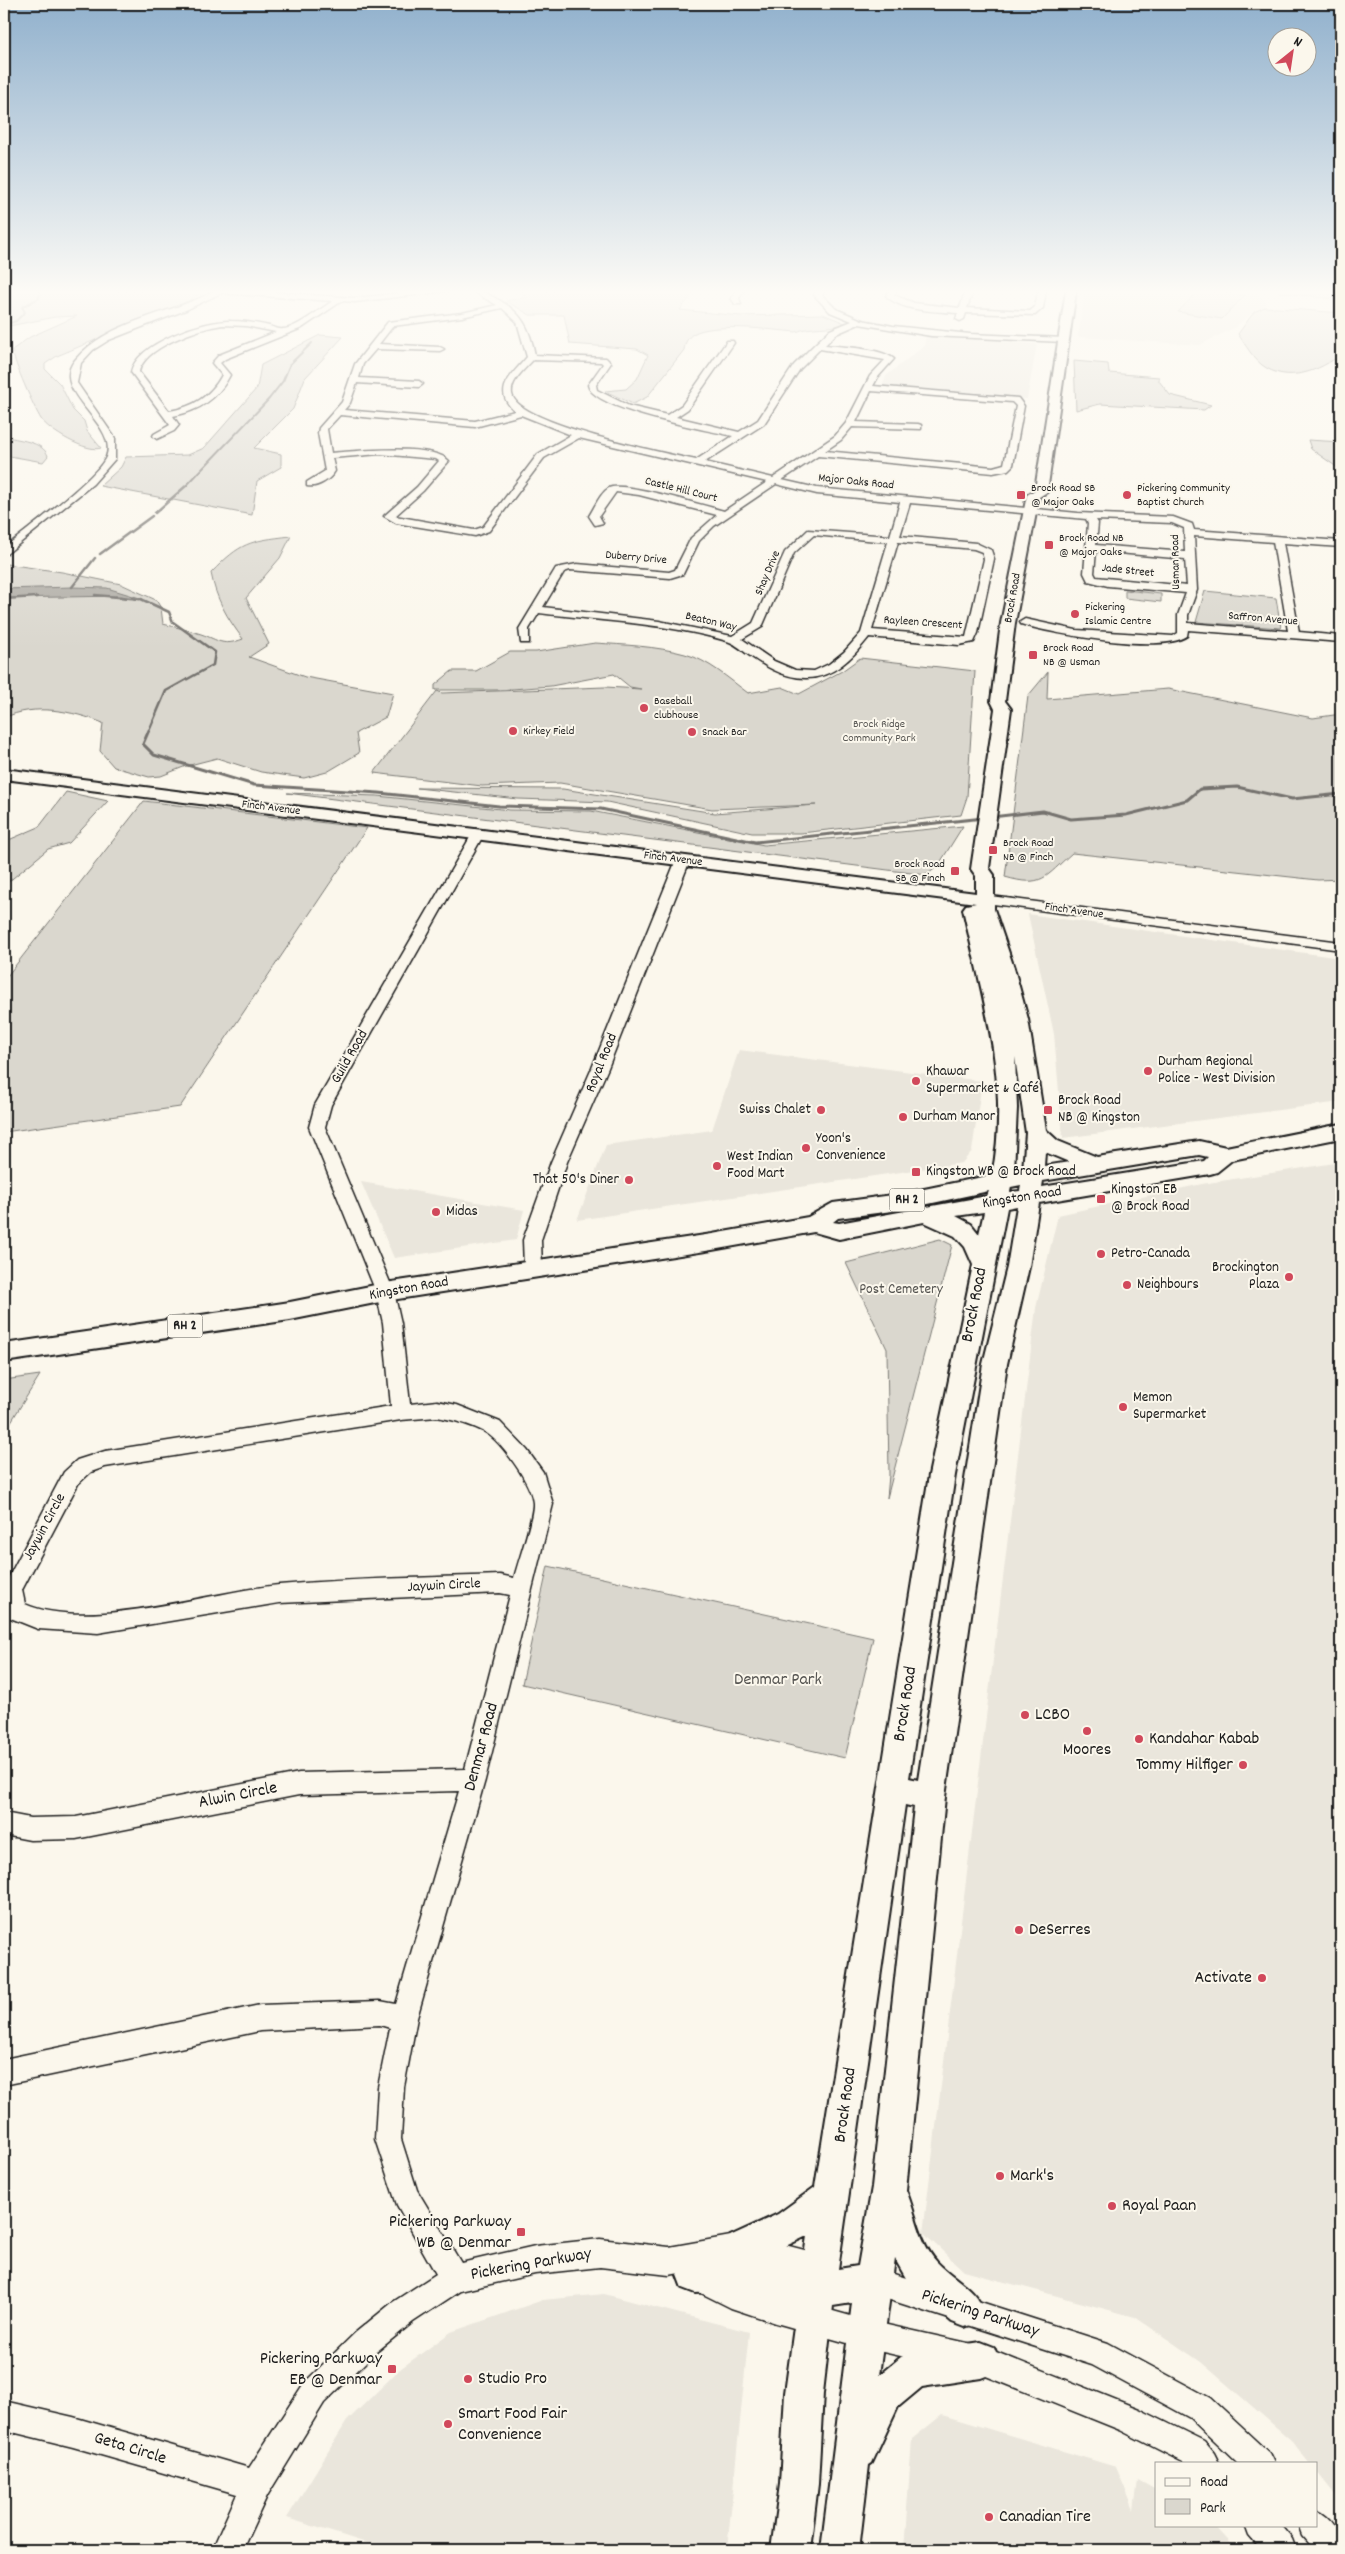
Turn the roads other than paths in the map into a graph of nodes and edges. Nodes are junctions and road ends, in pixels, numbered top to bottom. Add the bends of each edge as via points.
1 (92, 410) edge
2 (166, 410) edge
3 (185, 410) edge
4 (635, 410) edge
5 (680, 410) edge
6 (769, 410) edge
7 (857, 410) edge
8 (1019, 410) edge
9 (1053, 410) edge
10 (338, 412) joint
11 (522, 412) joint
12 (169, 414) junction
13 (669, 418) junction
14 (850, 424) junction
15 (918, 427) dead end
16 (578, 435) junction
17 (741, 435) junction
18 (157, 436) dead end
19 (817, 453) junction
20 (327, 456) junction
21 (696, 464) junction
22 (773, 483) junction
23 (310, 484) dead end
24 (1041, 492) junction
25 (906, 500) junction
26 (1030, 511) junction
27 (1044, 513) junction
28 (724, 514) junction
29 (1089, 517) junction
30 (598, 523) dead end
31 (1041, 528) dead end
32 (1190, 533) junction
33 (894, 539) junction
34 (1278, 540) junction
35 (1341, 544) edge
36 (1092, 548) junction
37 (4, 553) edge
38 (1191, 556) junction
39 (1192, 590) junction
40 (1027, 605) dead end
41 (536, 610) junction
42 (1008, 623) junction
43 (1183, 626) junction
44 (1023, 631) junction
45 (866, 633) junction
46 (1294, 635) junction
47 (734, 639) junction
48 (1341, 639) edge
49 (525, 641) dead end
50 (1019, 655) dead end
51 (1003, 709) junction
52 (4, 774) edge
53 (478, 834) junction
54 (683, 860) junction
55 (976, 898) junction
56 (1341, 946) edge
57 (1341, 1131) edge
58 (1036, 1133) junction
59 (1226, 1154) junction
60 (1095, 1165) junction
61 (1031, 1187) junction
62 (1000, 1192) junction
63 (924, 1214) junction
64 (814, 1224) junction
65 (983, 1263) junction
66 (533, 1268) junction
67 (385, 1292) junction
68 (4, 1353) edge
69 (401, 1412) junction
70 (523, 1589) junction
71 (474, 1780) junction
72 (893, 1788) junction
73 (930, 1797) junction
74 (4, 1824) edge
75 (404, 2018) junction
76 (4, 2072) edge
77 (889, 2187) junction
78 (832, 2195) junction
79 (742, 2248) junction
80 (682, 2268) junction
81 (454, 2278) junction
82 (874, 2281) junction
83 (817, 2292) junction
84 (965, 2309) junction
85 (865, 2334) junction
86 (981, 2360) junction
87 (4, 2416) edge
88 (1203, 2462) edge
89 (1258, 2462) edge
90 (852, 2464) junction
91 (256, 2485) junction
92 (1261, 2526) edge
93 (1314, 2526) edge
94 (227, 2550) edge
95 (790, 2550) edge
96 (840, 2550) edge
97 (1281, 2550) edge
98 (1333, 2550) edge

1 - 37 street via 111,438 110,459 90,482
2 - 12 street
3 - 12 street
4 - 13 street
5 - 13 street
6 - 17 street via 761,422
7 - 14 street, Duberry Drive
8 - 19 street via 1005,468 993,470
9 - 24 main road, Brock Road
10 - 11 street via 475,424
10 - 20 street via 323,428
11 - 16 street, Major Oaks Road
12 - 18 street via 175,425
13 - 17 street
14 - 15 street
14 - 19 street, Duberry Drive via 838,438
16 - 20 street via 541,456 486,529 475,533 396,520 389,516 420,489 444,461 438,456 380,451
16 - 21 street, Major Oaks Road
17 - 21 street
19 - 22 street, Duberry Drive
20 - 23 street via 330,471 327,476
21 - 22 street, Major Oaks Road
22 - 25 street, Major Oaks Road via 817,492
22 - 28 street, Duberry Drive
24 - 26 main road, Brock Road via 1033,495
24 - 27 main road, Brock Road via 1046,497
25 - 26 street, Major Oaks Road
25 - 33 street, Beaton Way
26 - 27 street, Major Oaks Road
26 - 42 main road, Brock Road
27 - 29 street, Major Oaks Road
27 - 31 main road, Brock Road
28 - 30 street, Castle Hill Court via 639,492 614,489 594,516
28 - 41 street, Duberry Drive via 695,540 678,572 670,575 568,567 560,570
29 - 32 street, Usman Road via 1173,520 1187,524
29 - 36 street via 1093,522
32 - 34 street
32 - 38 street, Usman Road
33 - 45 street, Beaton Way
33 - 45 street, Rayleen Crescent via 976,546 986,550 989,560 974,634 970,640 959,642
33 - 47 street, Shay Drive via 821,532 807,535 790,552 758,625
34 - 35 street
34 - 46 street
36 - 38 street
36 - 39 street, Jade Street via 1089,573 1092,579
38 - 39 street, Usman Road
39 - 43 street, Usman Road
40 - 44 main road, Brock Road
41 - 47 street, Beaton Way via 641,621
41 - 49 street, Duberry Drive via 524,629
42 - 44 main road
42 - 51 main road, Brock Road via 998,701
43 - 44 street via 1182,636 1172,640
43 - 46 street, Saffron Avenue
45 - 47 street, Beaton Way via 853,651 823,673 805,676 768,662
46 - 48 street, Saffron Avenue
50 - 51 main road, Brock Road via 1012,702
51 - 55 main road, Brock Road via 980,869 985,875
52 - 53 main road, Finch Avenue
53 - 54 main road, Finch Avenue
53 - 67 street, Guild Road via 323,1105 317,1127
54 - 55 main road, Finch Avenue
54 - 66 street, Royal Road via 559,1162 532,1240
55 - 56 street, Finch Avenue
55 - 58 main road, Brock Road via 985,910 1005,968 1034,1103
55 - 62 main road, Brock Road via 1005,1055 1008,1114
57 - 59 main road, Kingston Road / RH 2
58 - 60 main road via 1051,1146
58 - 61 main road, Brock Road
59 - 60 main road, Kingston Road / RH 2 via 1199,1148
59 - 61 main road, Kingston Road / RH 2 via 1210,1167 1170,1174
60 - 61 main road, Kingston Road / RH 2
61 - 62 main road, Kingston Road / RH 2
61 - 73 main road, Brock Road via 982,1442
62 - 63 main road, Kingston Road / RH 2
62 - 64 main road, Kingston Road / RH 2 via 834,1211
62 - 65 main road, Brock Road
63 - 64 main road, Kingston Road / RH 2 via 840,1231
63 - 65 main road via 963,1228 975,1241
64 - 66 main road, Kingston Road / RH 2
65 - 72 main road, Brock Road via 942,1475
66 - 67 main road, Kingston Road / RH 2
67 - 68 main road, Kingston Road / RH 2 via 290,1312
67 - 69 street via 392,1323
69 - 70 street, Denmar Road via 437,1410 457,1413 493,1426 536,1478 543,1504
69 - 70 street, Jaywin Circle via 105,1459 84,1466 71,1478 12,1590 15,1610 38,1620 98,1624 279,1594 500,1584
70 - 71 street, Denmar Road
71 - 74 street, Alwin Circle via 299,1784 76,1828 30,1829
71 - 75 street, Denmar Road
72 - 73 main road
72 - 78 main road, Brock Road
73 - 77 main road, Brock Road
75 - 76 street via 380,2013 260,2018
75 - 81 street, Denmar Road via 391,2087 388,2139 406,2196
77 - 82 main road, Brock Road
77 - 84 main road via 904,2240 924,2274
78 - 79 main road via 818,2210 788,2230
78 - 83 main road, Brock Road
79 - 80 street, Pickering Parkway
79 - 83 street, Pickering Parkway
80 - 81 street, Pickering Parkway via 600,2253 535,2260
80 - 83 main road via 734,2273
81 - 91 street, Pickering Parkway via 378,2333 314,2393
82 - 83 main road
82 - 84 street, Pickering Parkway
82 - 85 main road, Brock Road
83 - 85 street, Pickering Parkway
83 - 95 main road, Brock Road via 804,2393 800,2484
84 - 89 street, Pickering Parkway via 1098,2353 1200,2408
85 - 86 street, Pickering Parkway
85 - 90 main road, Brock Road
86 - 88 street, Pickering Parkway via 1129,2419 1194,2451
86 - 90 main road via 914,2370 885,2394
87 - 91 street, Geta Circle via 73,2432
90 - 96 main road, Brock Road
91 - 94 street, Pickering Parkway
92 - 97 street
93 - 98 street

